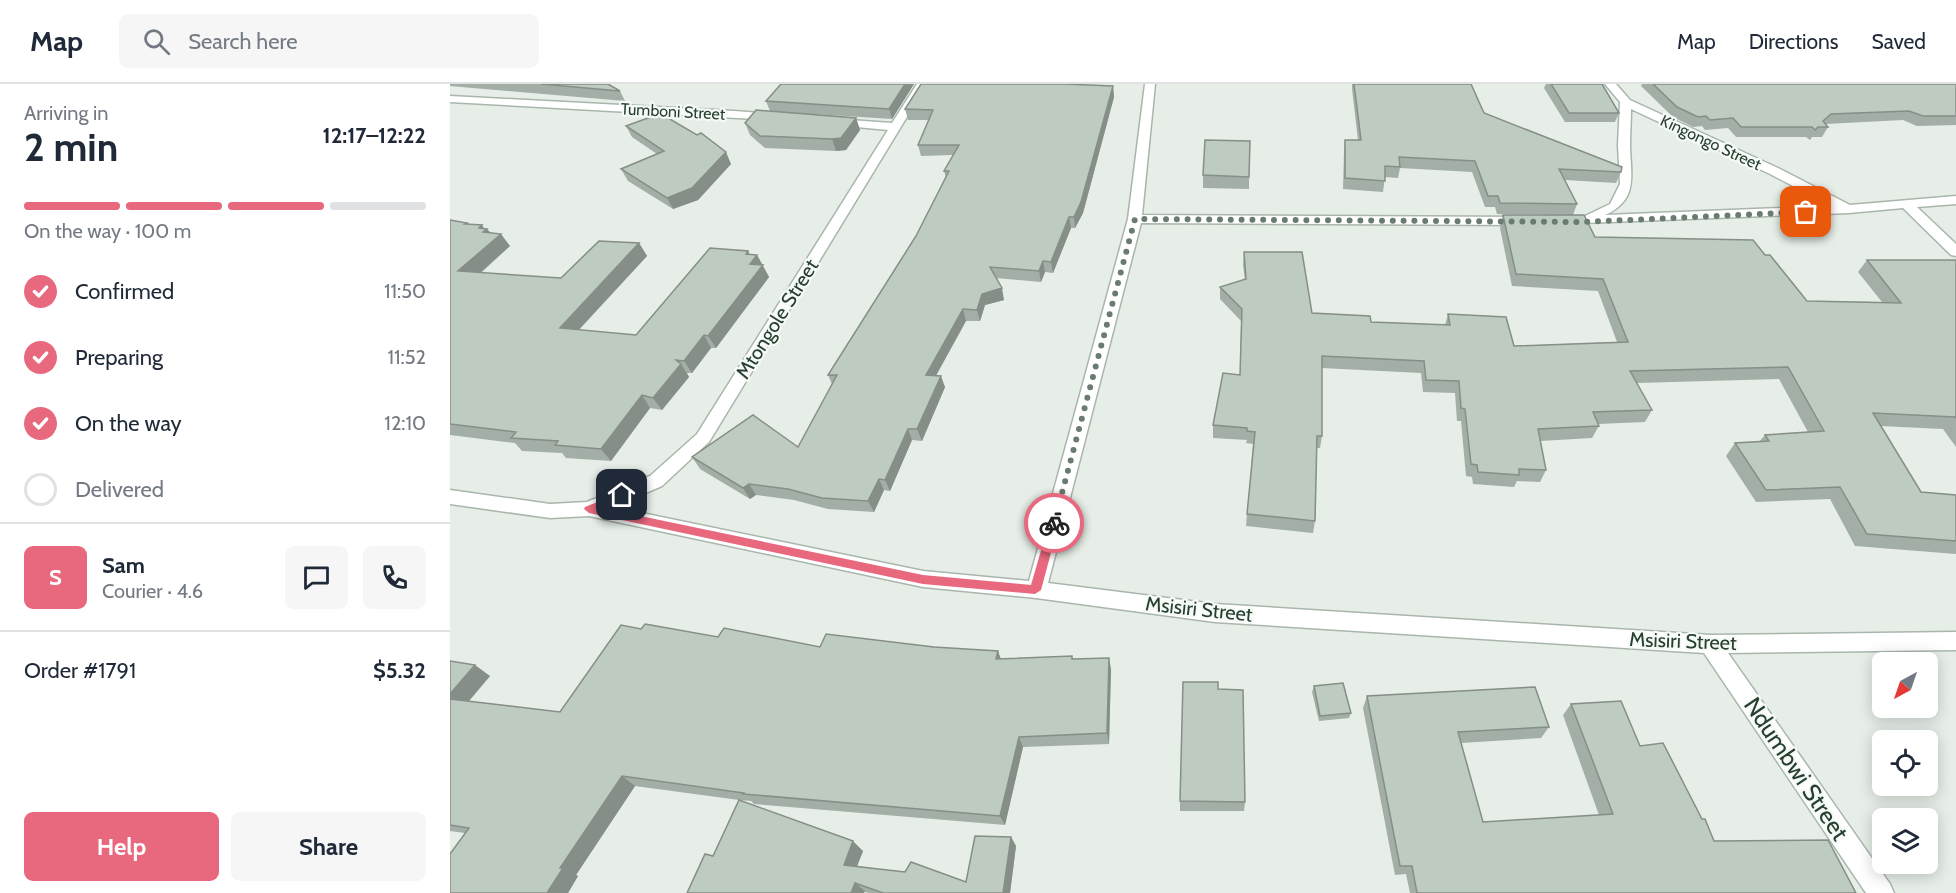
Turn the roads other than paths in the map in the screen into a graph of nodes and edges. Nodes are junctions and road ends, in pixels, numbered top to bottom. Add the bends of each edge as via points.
1 (922, 84) edge
2 (1150, 84) edge
3 (1610, 84) edge
4 (450, 99) edge
5 (1626, 102) junction
6 (792, 119) edge
7 (826, 121) edge
8 (896, 127) junction
9 (1956, 200) edge
10 (1907, 205) junction
11 (1849, 209) junction
12 (1135, 219) junction
13 (1583, 222) junction
14 (1956, 252) edge
15 (450, 497) edge
16 (589, 509) junction
17 (1035, 590) junction
18 (1956, 641) edge
19 (1710, 644) junction
20 (1881, 893) edge

1 - 8 street, Mtongole Street
2 - 12 street
3 - 5 street, Kingongo Street
4 - 6 street, Tumboni Street via 641,107
5 - 11 street, Kingongo Street
5 - 13 street via 1626,184 1615,206
7 - 8 street
8 - 16 street, Mtongole Street via 703,438 656,481
9 - 10 street
10 - 11 street
10 - 14 street
11 - 13 street
12 - 13 street
12 - 17 street
15 - 16 street, Msisiri Street via 550,511
16 - 17 street, Msisiri Street via 923,579
17 - 19 street, Msisiri Street via 1215,613
18 - 19 street, Msisiri Street
19 - 20 street, Ndumbwi Street

